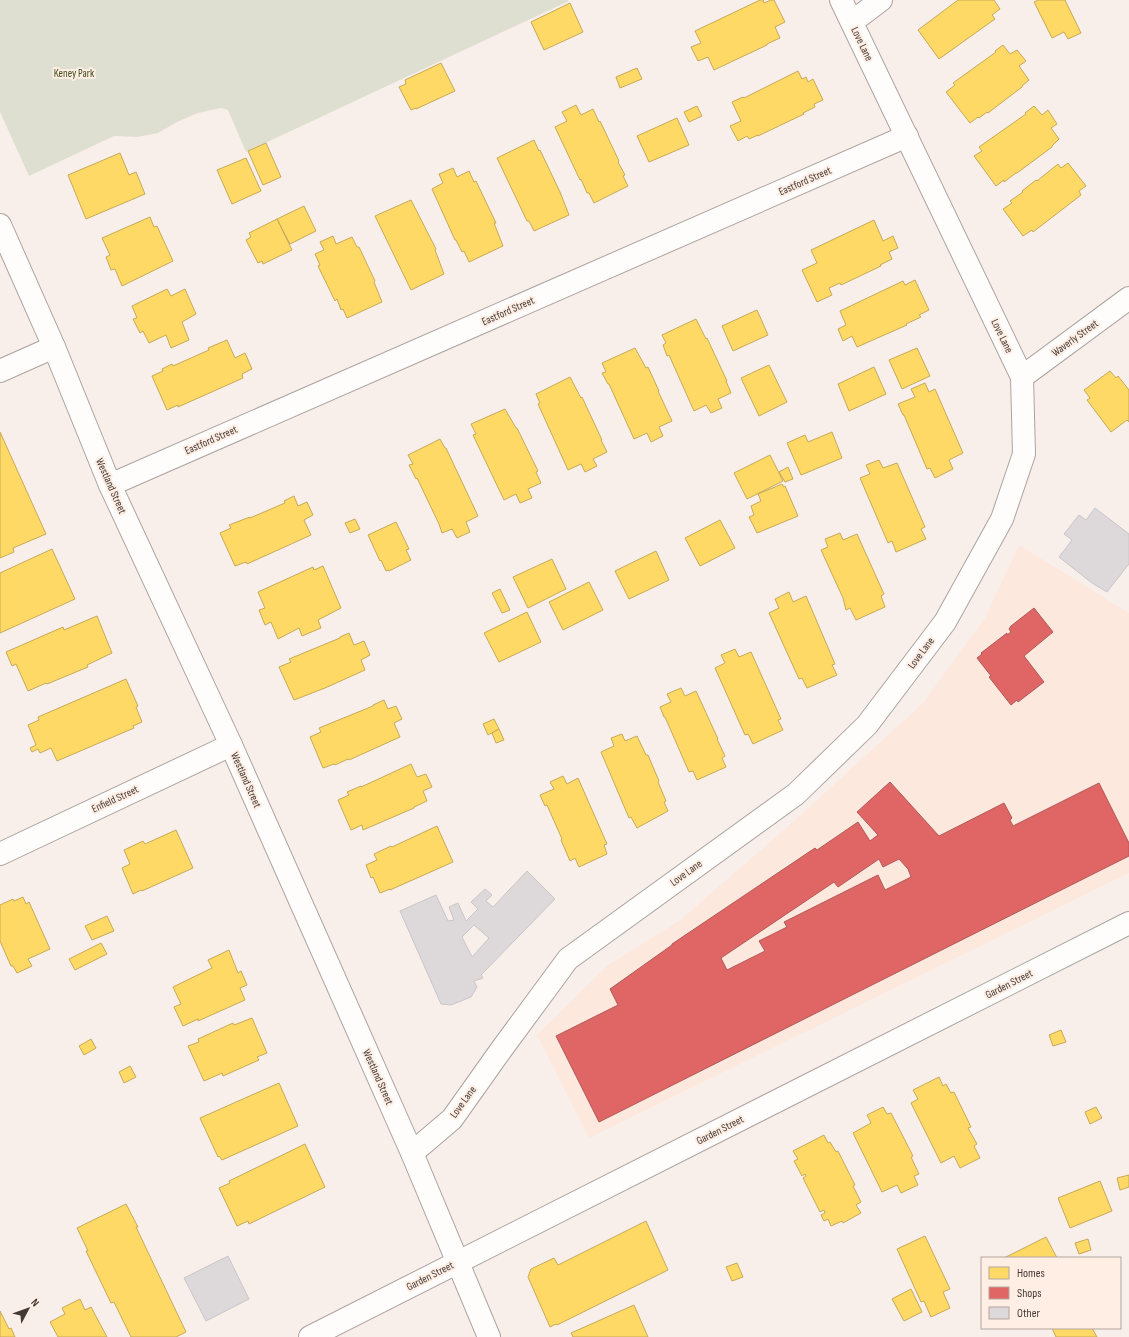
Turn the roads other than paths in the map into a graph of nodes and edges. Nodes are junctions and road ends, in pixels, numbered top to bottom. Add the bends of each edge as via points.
1 (842, 0) edge
2 (881, 0) edge
3 (852, 22) junction
4 (907, 136) junction
5 (0, 225) edge
6 (1129, 298) edge
7 (54, 347) junction
8 (0, 371) edge
9 (1022, 378) junction
10 (110, 485) junction
11 (231, 745) junction
12 (0, 854) edge
13 (1129, 923) edge
14 (412, 1153) junction
15 (457, 1263) junction
16 (310, 1337) edge
17 (490, 1337) edge

1 - 3 street, Love Lane
2 - 3 street
3 - 4 street, Love Lane
4 - 9 street, Love Lane
4 - 10 street, Eastford Street
5 - 7 street, Westland Street
6 - 9 street, Waverly Street
7 - 8 street
7 - 10 street, Westland Street
9 - 14 street, Love Lane via 1024,454 1002,519 944,622 867,725 796,794 568,959 452,1119
10 - 11 street, Westland Street
11 - 12 street, Enfield Street
11 - 14 street, Westland Street
13 - 15 street, Garden Street
14 - 15 street, Westland Street
15 - 16 street, Garden Street
15 - 17 street, Westland Street

